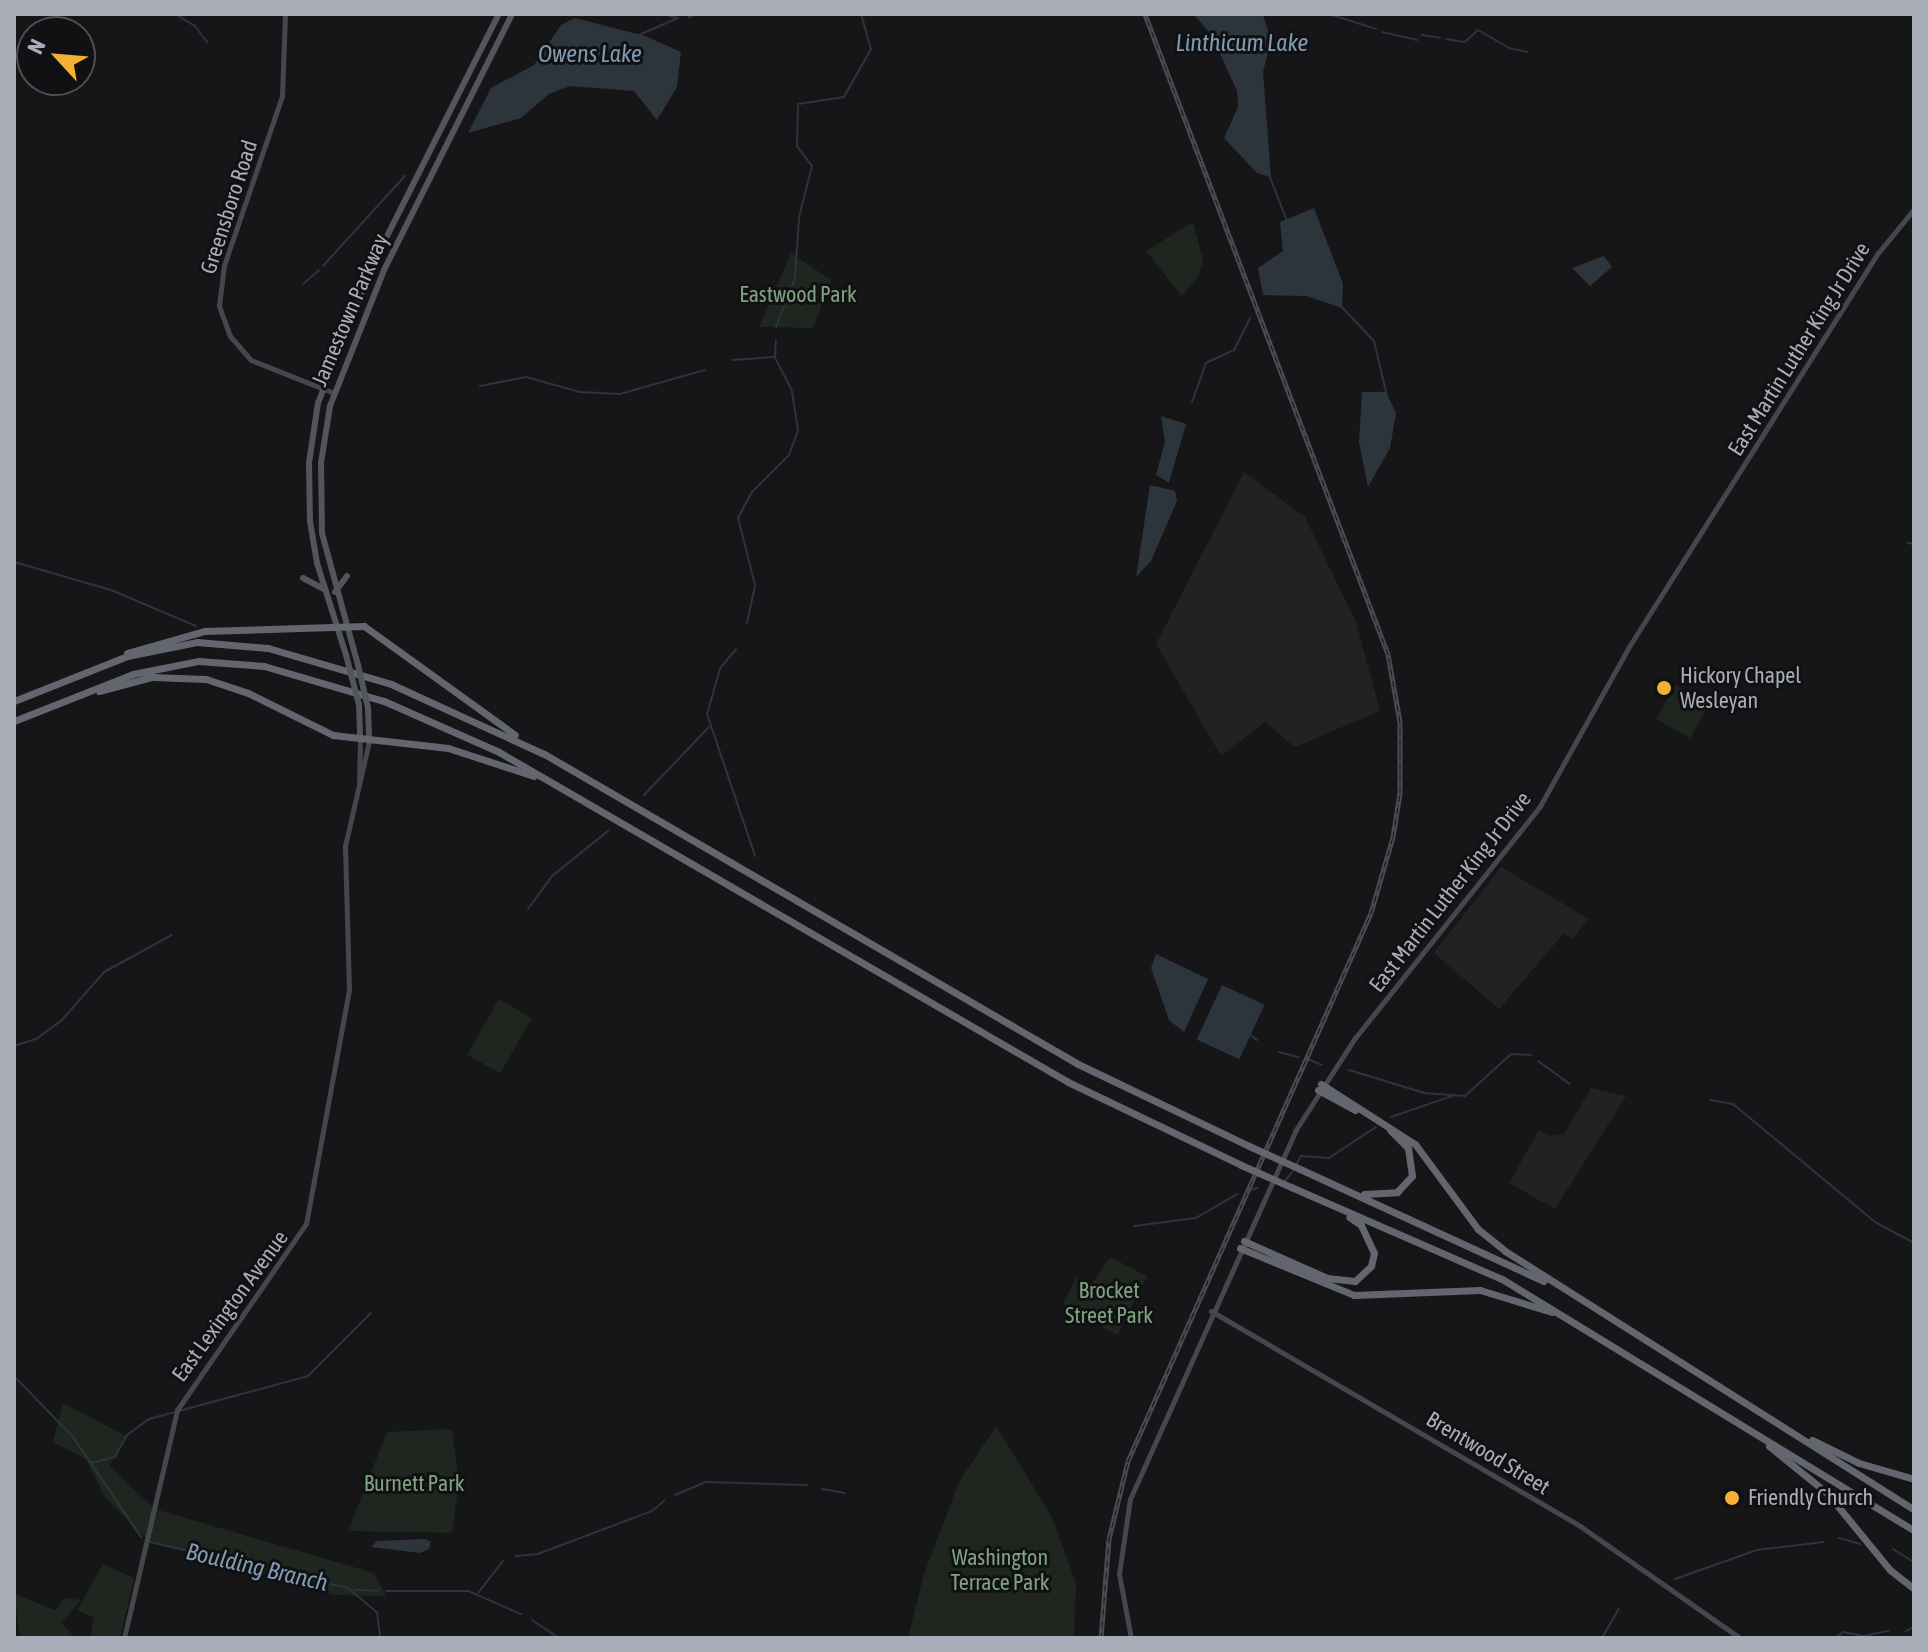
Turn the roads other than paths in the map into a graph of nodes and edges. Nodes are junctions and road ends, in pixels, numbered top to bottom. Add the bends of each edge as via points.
1 (285, 14) edge
2 (499, 14) edge
3 (512, 14) edge
4 (1914, 209) edge
5 (321, 388) junction
6 (334, 393) junction
7 (317, 563) junction
8 (347, 576) dead end
9 (325, 591) junction
10 (335, 592) junction
11 (341, 625) junction
12 (100, 666) junction
13 (14, 701) edge
14 (58, 703) junction
15 (14, 721) edge
16 (365, 741) junction
17 (546, 755) junction
18 (554, 784) junction
19 (346, 895) joint
20 (1320, 1087) junction
21 (1342, 1188) junction
22 (1334, 1207) junction
23 (1242, 1244) junction
24 (1567, 1292) junction
25 (1211, 1311) junction
26 (1570, 1318) junction
27 (1768, 1418) junction
28 (1736, 1420) junction
29 (1914, 1479) edge
30 (1914, 1510) edge
31 (1914, 1530) edge
32 (1914, 1589) edge
33 (124, 1638) edge
34 (1131, 1638) edge
35 (1740, 1638) edge

1 - 5 main road, Greensboro Road via 282,96 224,265 219,306 230,336 251,360
2 - 5 main road, Jamestown Parkway via 373,264
3 - 6 main road, Jamestown Parkway via 398,241
4 - 20 main road, East Martin Luther King Jr Drive via 1878,253 1630,645 1540,806
5 - 6 main road, Greensboro Road
5 - 7 main road, Jamestown Parkway via 308,475
6 - 10 main road, Jamestown Parkway via 322,450 320,505
7 - 9 main road, Jamestown Parkway
7 - 9 main road via 303,578
8 - 10 main road
9 - 11 main road, Jamestown Parkway
10 - 11 main road, Jamestown Parkway
11 - 12 highway via 187,633 144,645
11 - 16 main road, Jamestown Parkway, bridge
11 - 16 main road, Jamestown Parkway, bridge via 356,658 368,708
11 - 17 highway via 376,630
12 - 13 highway
12 - 17 highway via 183,644 268,648 411,691
14 - 15 highway
14 - 16 highway via 141,679 184,676 238,688 326,733
14 - 18 highway via 158,666 211,660 251,663 404,708 481,742
16 - 18 highway via 459,750
16 - 19 main road, Jamestown Parkway via 346,838
17 - 21 highway, bridge via 1078,1064
18 - 22 highway, bridge via 1068,1082
19 - 33 main road, East Lexington Avenue via 349,990 306,1224 177,1410
20 - 21 highway via 1394,1134 1408,1148 1413,1164 1406,1186 1386,1196
20 - 23 main road, East Martin Luther King Jr Drive
20 - 24 highway via 1408,1138 1478,1229
21 - 24 highway
22 - 23 highway via 1361,1225 1371,1239 1371,1266 1355,1281 1327,1278
22 - 26 highway via 1502,1279
23 - 25 main road, East Martin Luther King Jr Drive
23 - 26 highway via 1354,1295 1480,1290
24 - 27 highway
25 - 34 main road, East Martin Luther King Jr Drive via 1151,1445 1123,1526 1119,1574
25 - 35 main road, Brentwood Street via 1580,1526
26 - 28 highway
27 - 29 highway via 1844,1457
27 - 30 highway
28 - 31 highway
28 - 32 highway via 1827,1493 1890,1570

